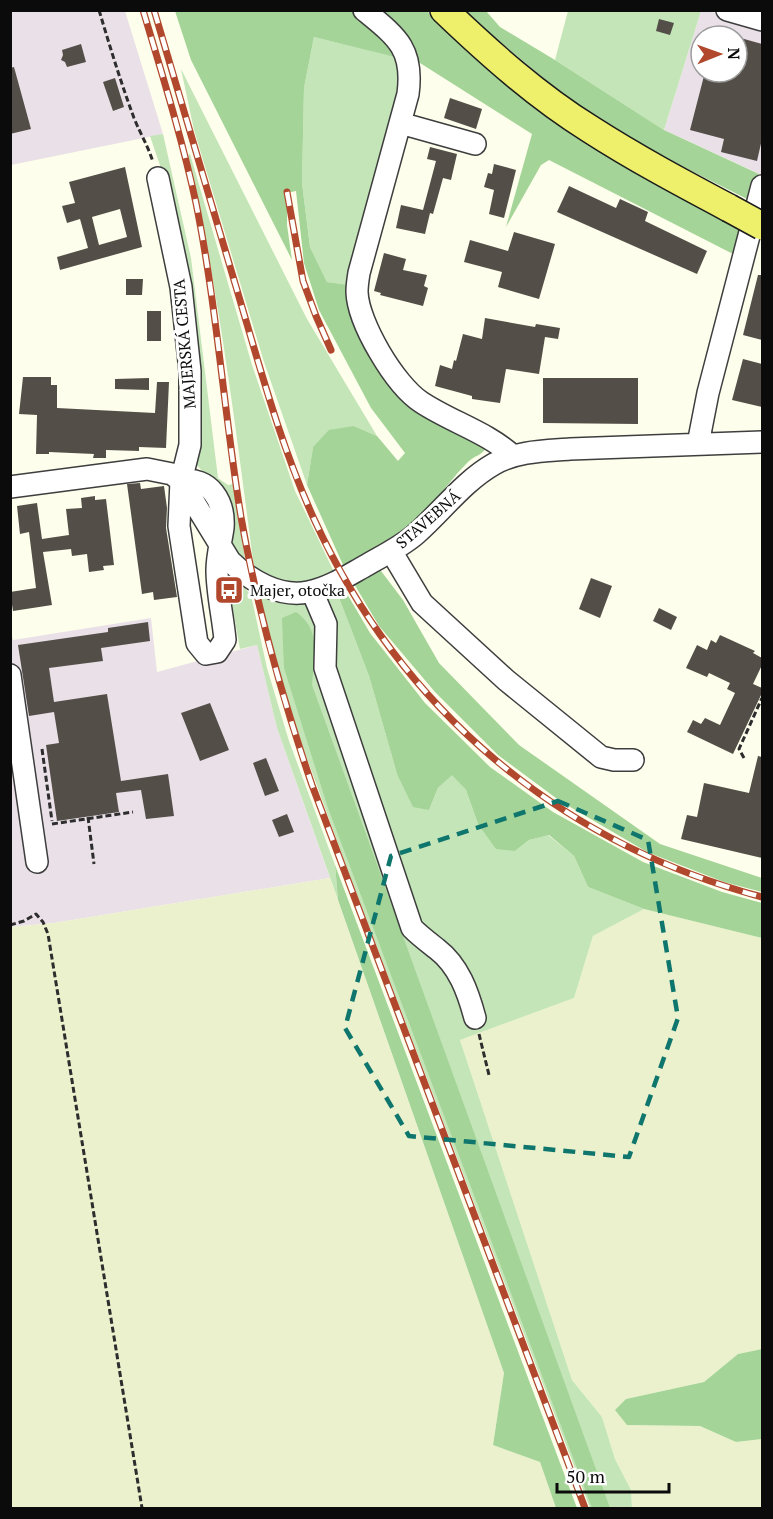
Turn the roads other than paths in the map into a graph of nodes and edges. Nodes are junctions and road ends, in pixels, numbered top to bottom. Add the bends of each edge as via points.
1 (364, 10) edge
2 (444, 10) edge
3 (727, 10) edge
4 (762, 20) edge
5 (400, 123) junction
6 (475, 144) dead end
7 (158, 178) road end
8 (762, 186) edge
9 (762, 226) edge
10 (762, 442) edge
11 (698, 444) junction
12 (513, 456) junction
13 (181, 481) junction
14 (10, 487) edge
15 (220, 544) junction
16 (391, 551) junction
17 (312, 591) junction
18 (10, 675) edge
19 (633, 760) dead end
20 (37, 862) dead end
21 (475, 1018) road end

1 - 5 street via 389,31 409,61 411,76
2 - 9 main road, bridge via 521,78 588,128
3 - 4 street
5 - 6 street
5 - 12 street via 359,273 357,292 363,317 377,348 418,401 498,442
7 - 13 street, MAJERSKÁ CESTA via 181,287 190,371 190,445
8 - 11 street
10 - 11 street, STAVEBNÁ
11 - 12 street, STAVEBNÁ via 539,451
12 - 16 street, STAVEBNÁ via 473,479 413,536
13 - 14 street via 172,474 147,469
13 - 15 street, STAVEBNÁ
13 - 15 street, MAJERSKÁ CESTA via 179,526 197,643 206,654 217,652 225,640 217,570
15 - 17 street, STAVEBNÁ via 230,561 252,580 295,593
16 - 17 street, STAVEBNÁ via 334,584
16 - 19 street via 422,603 506,680 600,757
17 - 21 street via 326,624 325,668 412,928 458,972
18 - 20 street

